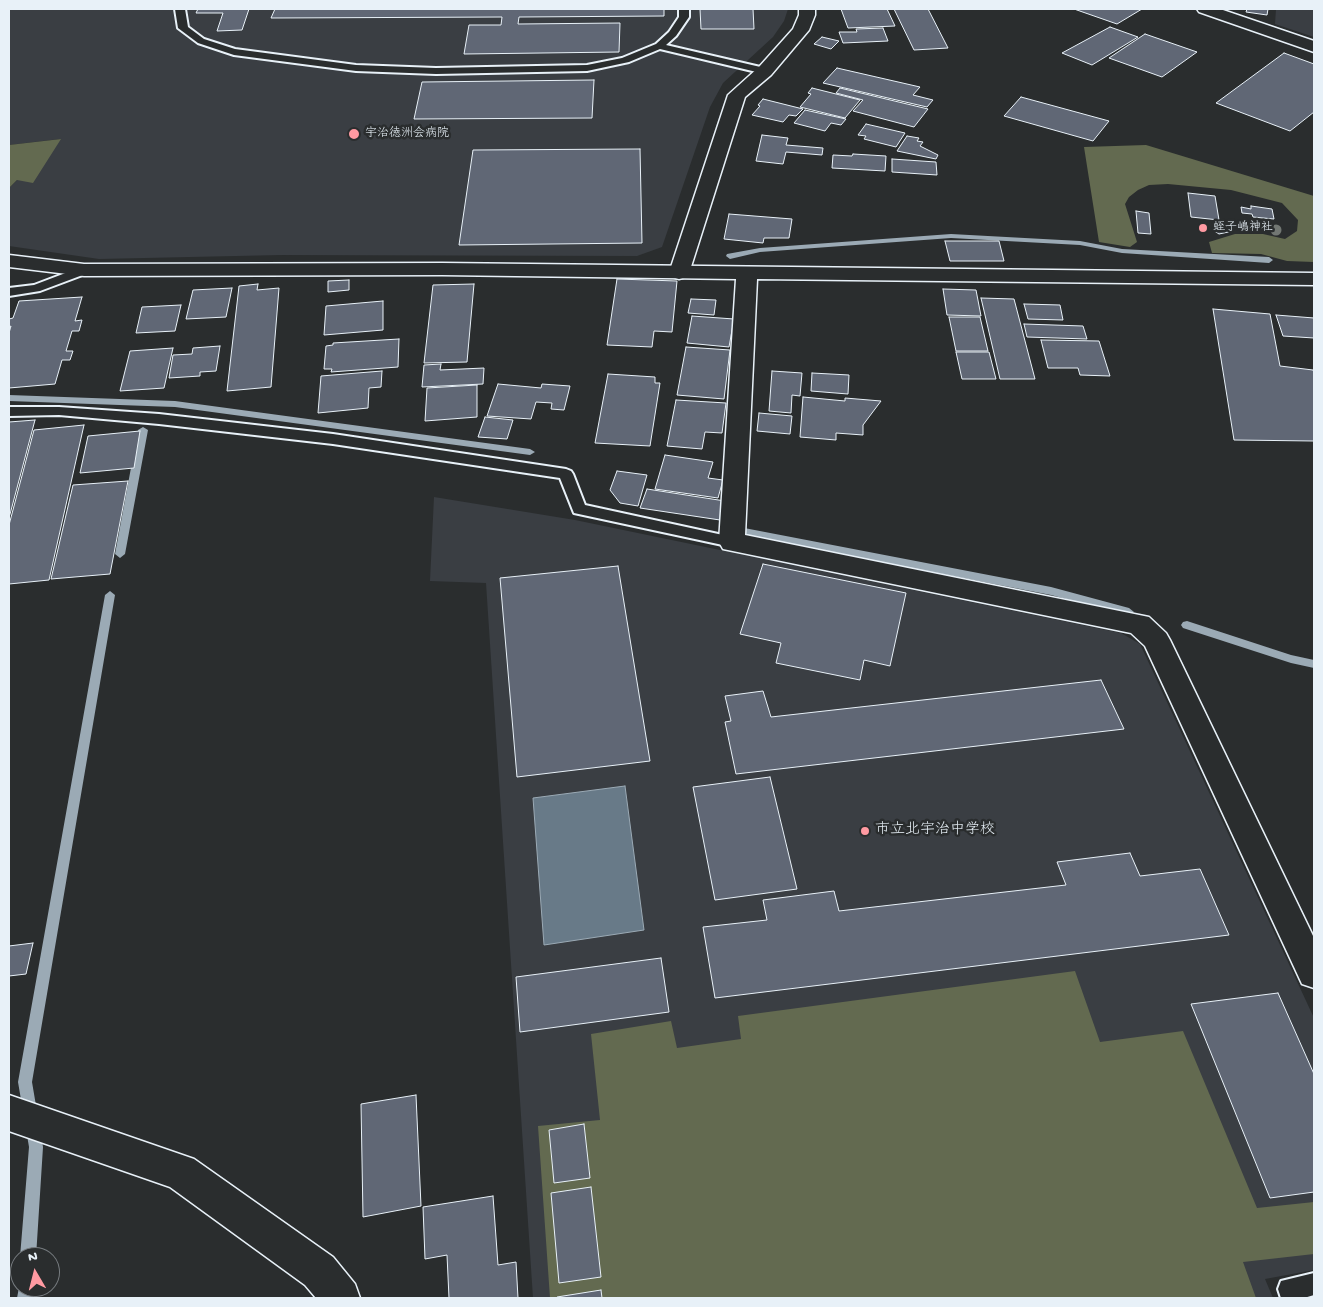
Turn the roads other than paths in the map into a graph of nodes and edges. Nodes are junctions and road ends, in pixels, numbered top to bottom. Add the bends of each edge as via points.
1 (180, 9) edge
2 (684, 9) edge
3 (807, 9) edge
4 (1205, 9) edge
5 (1313, 44) edge
6 (659, 46) junction
7 (765, 71) junction
8 (9, 260) edge
9 (84, 270) junction
10 (679, 273) junction
11 (746, 273) junction
12 (1314, 279) edge
13 (9, 292) edge
14 (9, 412) edge
15 (732, 542) junction
16 (1314, 973) edge
17 (19, 1116) edge
18 (1314, 1284) edge
19 (341, 1298) edge
20 (1293, 1298) edge

1 - 6 lane via 183,28 201,41 234,52 356,68 436,71 587,68 625,60
2 - 6 lane via 684,17 673,34
3 - 7 street via 801,30
4 - 5 street
6 - 7 lane
7 - 10 street via 737,95
8 - 9 street
9 - 10 street via 442,269
9 - 13 lane via 36,288
10 - 11 street
11 - 12 street
11 - 15 street
14 - 15 lane via 59,411 169,420 333,439 566,474 579,509
15 - 16 street via 1139,624 1156,640
17 - 19 street via 181,1172 319,1271
18 - 20 lane via 1289,1289

